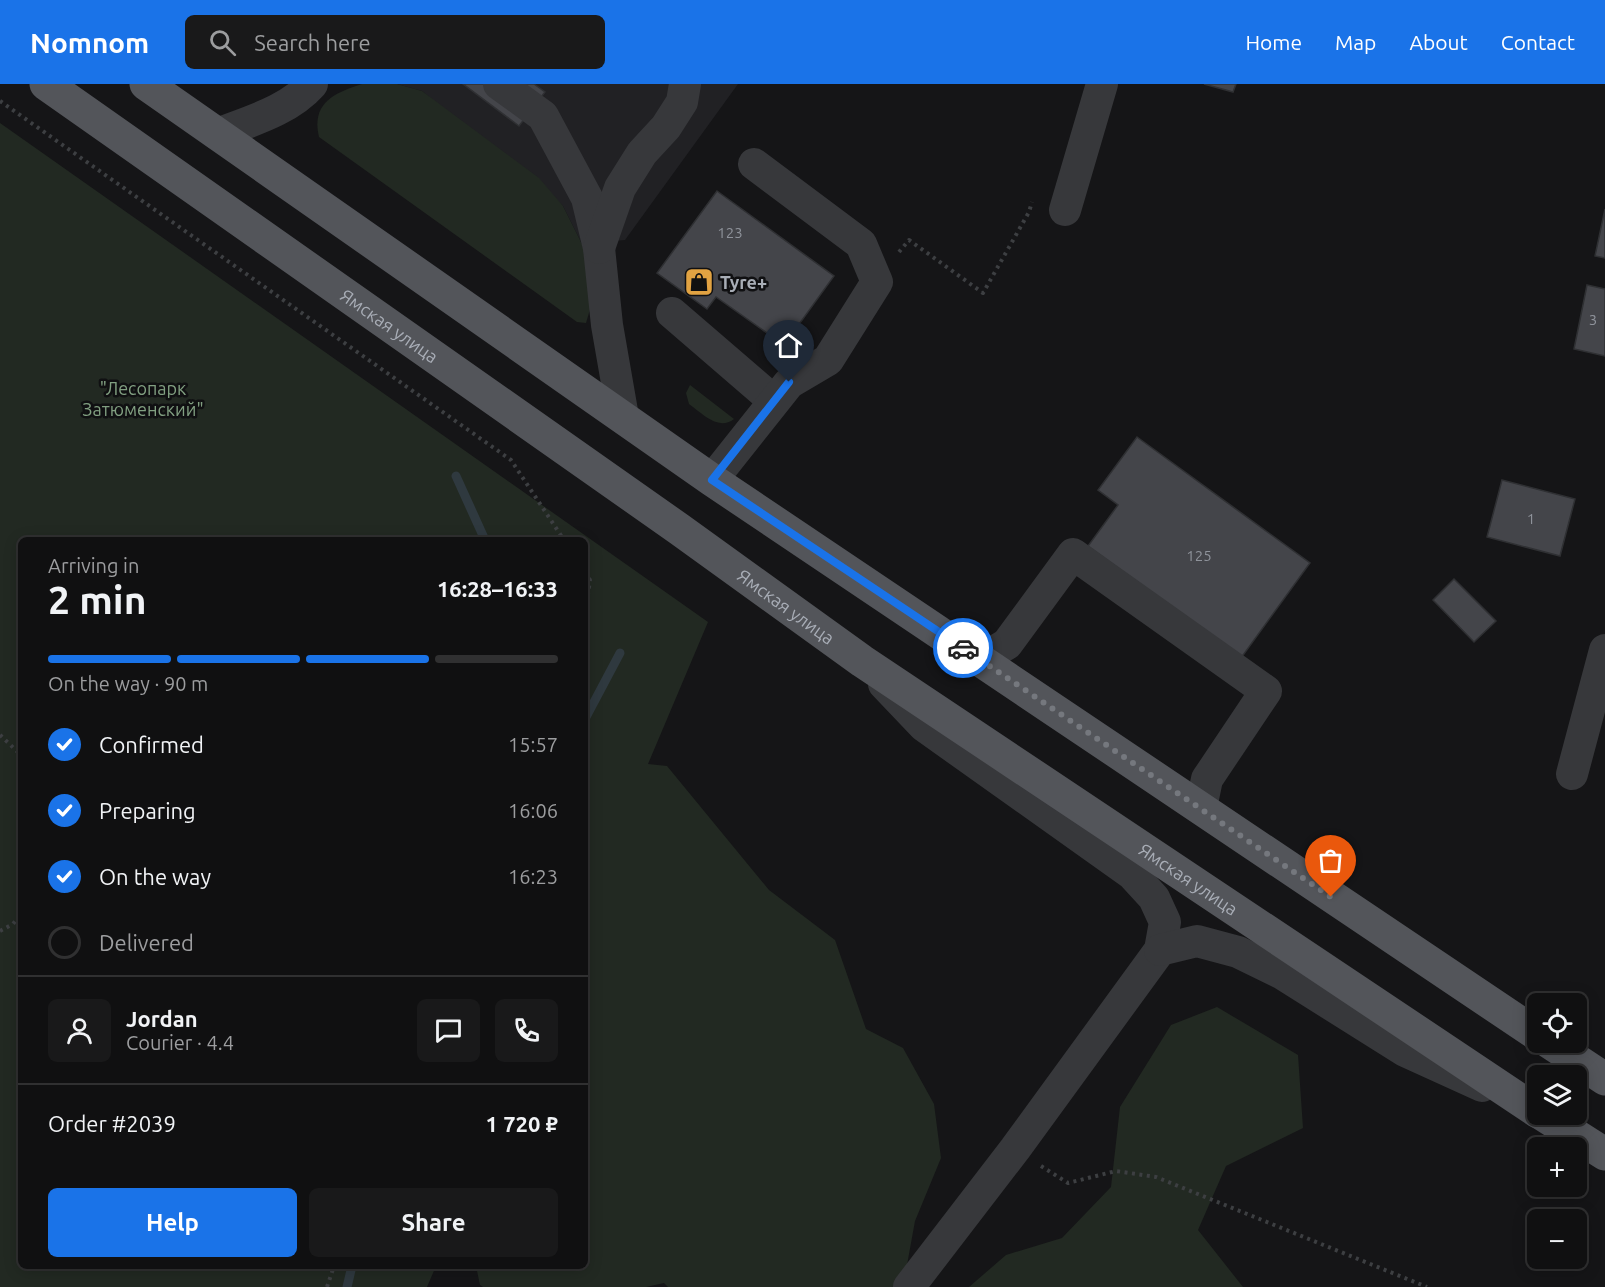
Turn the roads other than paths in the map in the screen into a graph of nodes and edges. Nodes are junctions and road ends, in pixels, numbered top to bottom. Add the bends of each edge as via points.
1 (46, 84) edge
2 (146, 84) edge
3 (312, 84) edge
4 (499, 84) edge
5 (685, 84) edge
6 (1102, 84) edge
7 (217, 134) junction
8 (754, 164) dead end
9 (1065, 210) dead end
10 (599, 248) junction
11 (672, 313) dead end
12 (782, 392) junction
13 (623, 417) junction
14 (712, 480) junction
15 (1605, 650) edge
16 (862, 660) junction
17 (980, 660) junction
18 (1572, 774) dead end
19 (1201, 808) junction
20 (1160, 950) junction
21 (1527, 1028) edge
22 (1566, 1053) edge
23 (1605, 1078) edge
24 (1527, 1104) edge
25 (1527, 1106) edge
26 (1559, 1125) edge
27 (1605, 1154) edge
28 (909, 1287) edge

1 - 16 main road, Ямская улица
2 - 7 main road
3 - 7 street via 302,96 277,110
4 - 10 street via 543,116 587,198
5 - 10 street via 677,111 642,153 620,188
6 - 9 street
7 - 13 main road
8 - 12 street via 861,244 877,282 828,360
10 - 13 street
11 - 12 street
12 - 14 street
13 - 14 main road
14 - 17 main road
15 - 18 street
16 - 20 street via 924,726 1132,874 1154,898 1165,922
16 - 24 main road, Ямская улица
17 - 19 main road
17 - 19 street via 1007,644 1073,554 1266,691 1207,779
19 - 21 main road
20 - 25 street via 1197,941 1238,952 1281,972 1405,1051
20 - 28 street
22 - 23 main road
26 - 27 main road, Ямская улица

